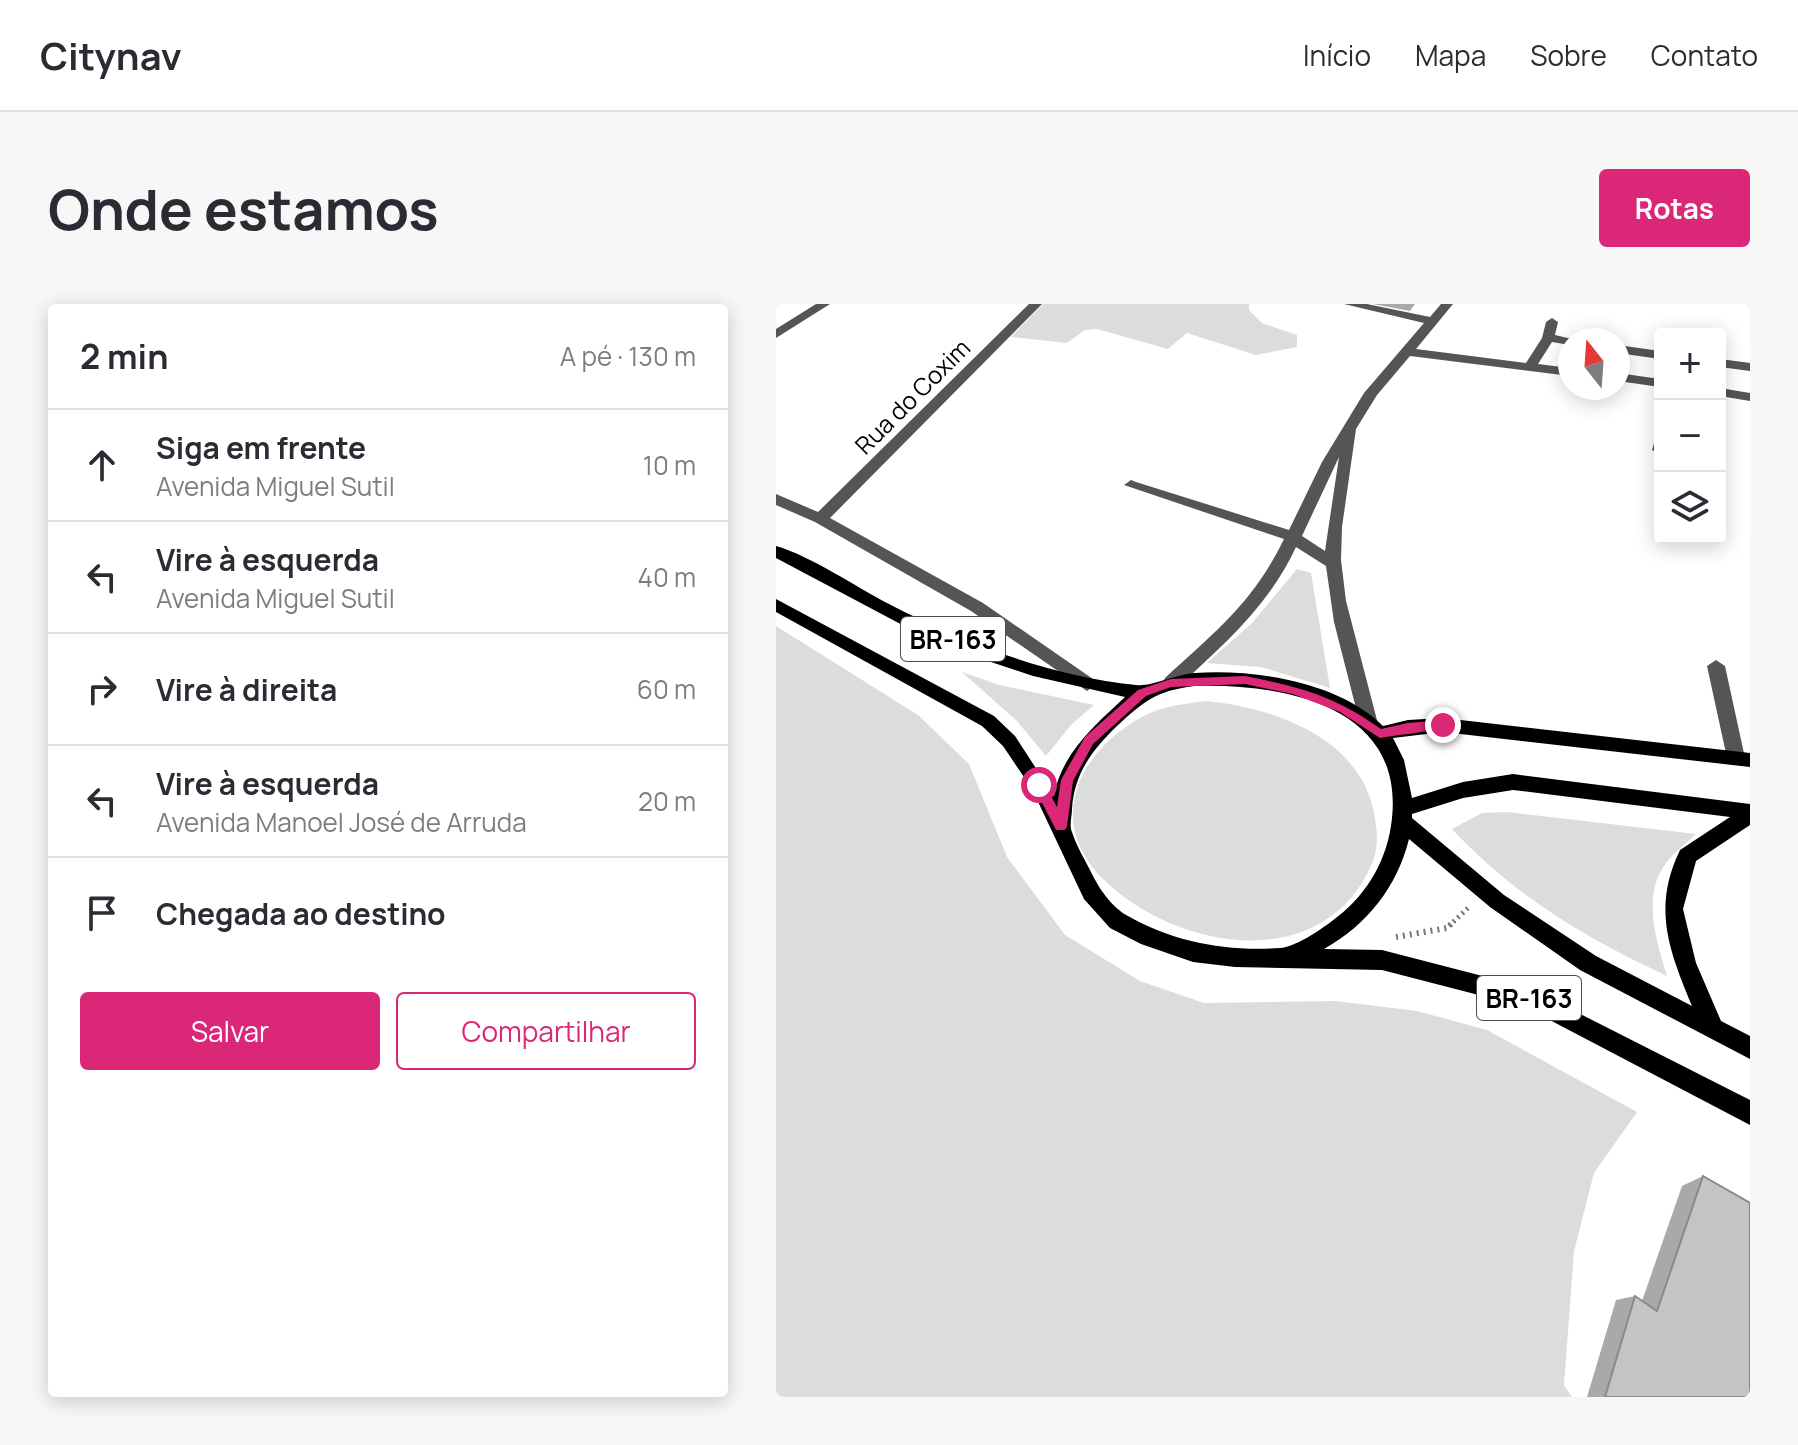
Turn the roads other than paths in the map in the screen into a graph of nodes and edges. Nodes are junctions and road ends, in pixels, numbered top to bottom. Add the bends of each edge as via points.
1 (824, 304) edge
2 (1036, 304) edge
3 (1350, 304) edge
4 (1447, 304) edge
5 (1432, 321) junction
6 (1552, 322) dead end
7 (776, 334) edge
8 (1548, 338) junction
9 (1558, 339) edge
10 (1404, 351) junction
11 (1630, 351) edge
12 (1654, 355) edge
13 (1654, 356) edge
14 (1630, 358) edge
15 (1726, 364) edge
16 (1558, 365) edge
17 (1750, 367) edge
18 (1529, 369) junction
19 (1558, 371) edge
20 (1630, 379) edge
21 (1654, 382) edge
22 (1726, 393) edge
23 (1750, 397) edge
24 (1350, 426) junction
25 (1131, 485) dead end
26 (776, 499) edge
27 (820, 519) junction
28 (1293, 537) junction
29 (776, 551) edge
30 (1333, 564) junction
31 (776, 605) edge
32 (1716, 666) dead end
33 (1171, 683) junction
34 (1087, 684) junction
35 (1142, 693) junction
36 (1375, 729) junction
37 (1743, 759) edge
38 (1750, 814) edge
39 (1403, 816) junction
40 (1061, 826) junction
41 (1285, 956) junction
42 (1713, 1029) junction
43 (1749, 1046) edge
44 (1750, 1113) edge

1 - 7 street
2 - 27 street, Rua do Coxim
3 - 5 street
4 - 5 street
5 - 10 street
6 - 8 street
8 - 9 street
8 - 18 street
10 - 18 street
10 - 24 street
11 - 12 street
13 - 14 street
15 - 17 street
16 - 18 street
18 - 19 street
20 - 21 street
22 - 23 street
24 - 28 street
24 - 30 street via 1333,530
25 - 28 street
26 - 27 street
27 - 34 street via 977,607
28 - 30 street
28 - 33 street via 1275,575 1250,609
29 - 34 main road, BR-163 via 996,659
30 - 36 street
31 - 40 main road, BR-163 via 988,721 1009,741
32 - 37 street
33 - 35 main road, BR-163
33 - 36 main road, BR-163 via 1245,680 1294,690 1327,700
34 - 35 main road, BR-163
35 - 40 main road, BR-163 via 1089,741 1067,780
36 - 37 main road via 1443,725
36 - 39 main road, BR-163 via 1390,749 1400,780
38 - 39 main road via 1513,782 1463,790
38 - 42 main road via 1687,856 1673,909 1685,963
39 - 41 main road, BR-163 via 1391,865 1366,905 1320,942
39 - 42 main road, BR-163 via 1486,892 1588,963
40 - 41 main road, BR-163 via 1091,893 1117,921 1193,952
41 - 44 main road, BR-163 via 1395,964 1529,998
42 - 43 main road, BR-163

